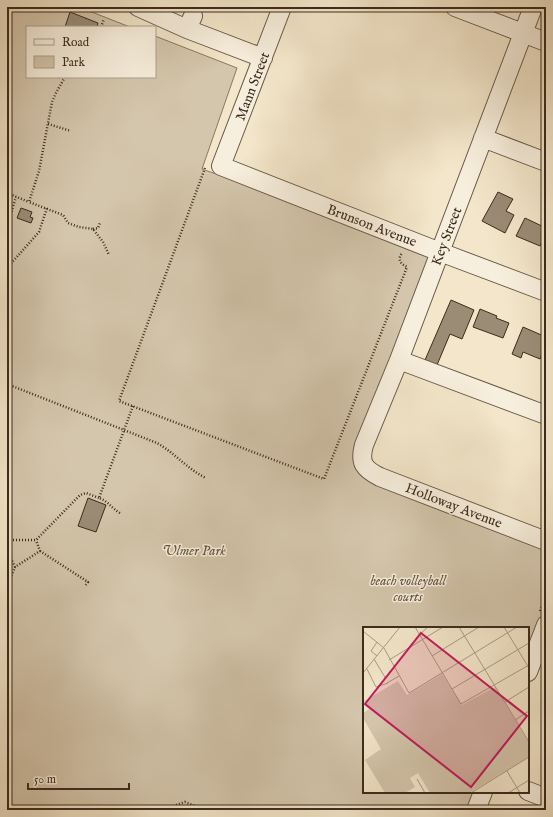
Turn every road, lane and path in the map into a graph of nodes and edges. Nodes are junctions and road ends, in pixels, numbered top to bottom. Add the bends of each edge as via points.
1 (138, 7) edge
2 (282, 7) edge
3 (455, 7) edge
4 (533, 7) edge
5 (104, 19) dead end
6 (101, 26) edge
7 (523, 33) junction
8 (546, 42) edge
9 (263, 58) junction
10 (64, 78) edge
11 (48, 124) junction
12 (71, 131) dead end
13 (483, 138) junction
14 (546, 162) edge
15 (214, 164) junction
16 (7, 194) edge
17 (16, 197) junction
18 (29, 202) junction
19 (47, 208) junction
20 (100, 223) dead end
21 (7, 226) edge
22 (93, 229) junction
23 (406, 251) dead end
24 (440, 252) junction
25 (109, 255) dead end
26 (7, 268) edge
27 (546, 292) edge
28 (399, 360) junction
29 (7, 384) edge
30 (133, 406) junction
31 (546, 415) edge
32 (124, 430) junction
33 (364, 465) joint
34 (206, 478) dead end
35 (99, 498) junction
36 (120, 513) dead end
37 (7, 540) edge
38 (36, 540) junction
39 (546, 541) edge
40 (7, 550) edge
41 (40, 551) junction
42 (15, 566) junction
43 (86, 586) dead end
44 (7, 587) edge
45 (546, 624) edge
46 (536, 665) edge
47 (529, 791) edge
48 (483, 793) edge
49 (546, 798) edge
50 (162, 810) edge
51 (196, 810) edge
52 (476, 810) edge

1 - 9 street via 190,22
2 - 9 street, Mann Street
3 - 7 street
4 - 7 street, Key Street
5 - 6 path
7 - 8 street
7 - 13 street, Key Street
9 - 15 street, Mann Street
10 - 11 path via 52,102
11 - 12 path
11 - 18 path via 39,171
13 - 14 street
13 - 24 street, Key Street
15 - 24 street, Brunson Avenue
15 - 30 path via 119,401
16 - 17 path
17 - 18 path
17 - 21 path
18 - 19 path
19 - 22 path via 63,216 68,223
19 - 26 path via 39,232
20 - 22 path via 98,228
22 - 25 path
23 - 30 path via 399,260 407,267 324,479
24 - 27 street, Brunson Avenue
24 - 28 street, Key Street
28 - 31 street
28 - 33 street, Key Street via 364,445 361,456
29 - 32 path
30 - 32 path
32 - 34 path via 157,443
32 - 35 path
33 - 39 street, Holloway Avenue via 380,477
35 - 36 path via 106,500 112,509
35 - 38 path via 86,493 80,495
37 - 38 path
38 - 41 path
40 - 42 path
41 - 42 path
41 - 43 path via 88,582
42 - 44 path
45 - 46 street
47 - 49 street
48 - 52 street
50 - 51 path via 185,802 195,806

